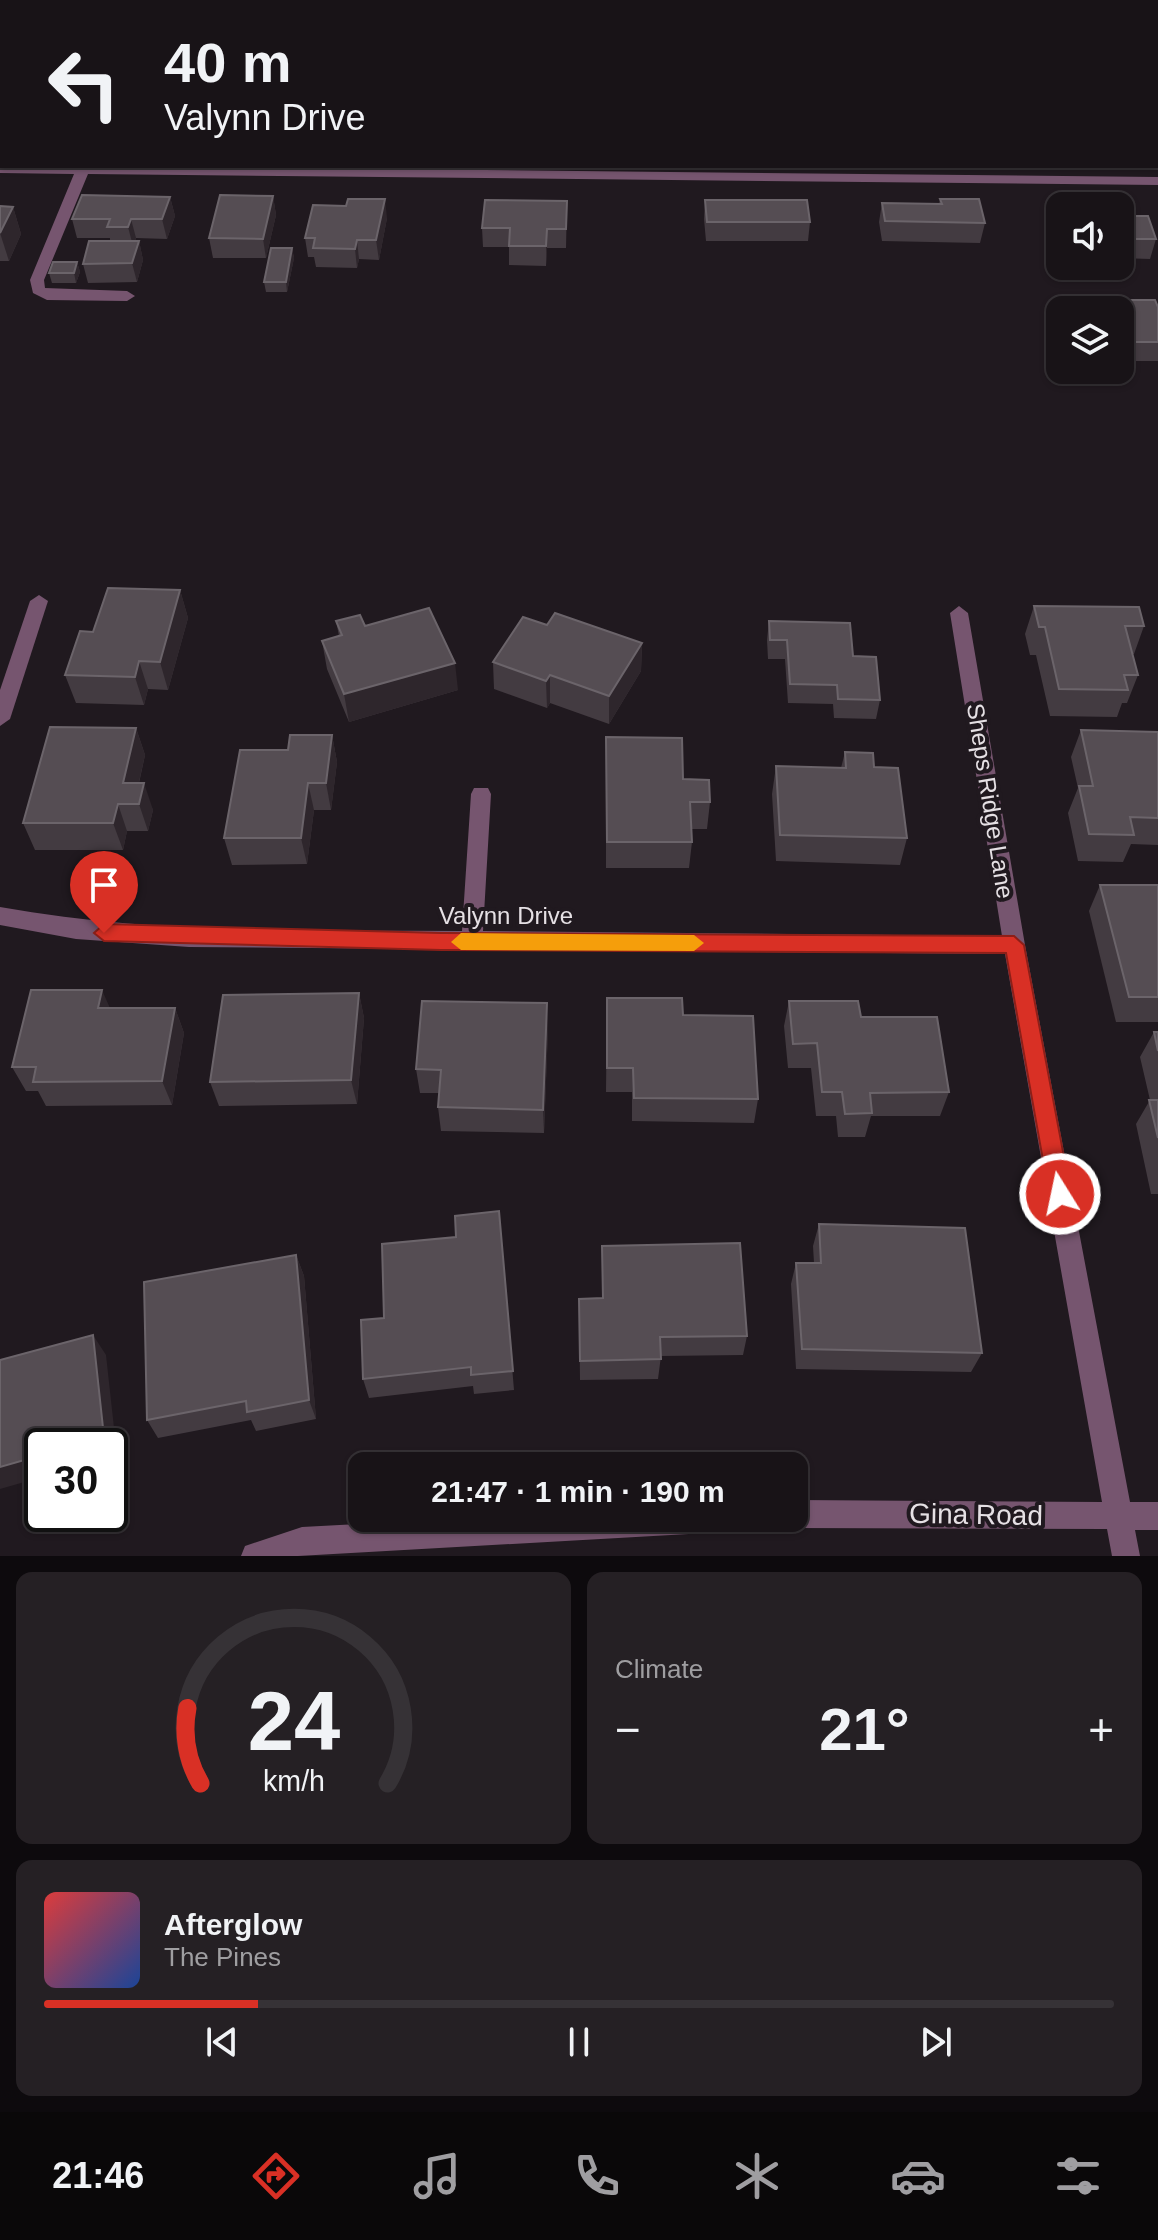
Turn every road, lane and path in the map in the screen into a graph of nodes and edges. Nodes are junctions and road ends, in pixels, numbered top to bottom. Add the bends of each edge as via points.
1 (0, 169) edge
2 (83, 170) junction
3 (1065, 173) edge
4 (1158, 181) edge
5 (127, 296) dead end
6 (39, 601) dead end
7 (959, 613) dead end
8 (0, 719) edge
9 (481, 794) dead end
10 (0, 916) edge
11 (472, 942) junction
12 (1014, 945) junction
13 (808, 1514) edge
14 (1119, 1516) junction
15 (1158, 1516) edge
16 (467, 1532) edge
17 (255, 1556) edge
18 (1126, 1556) edge

1 - 2 street
2 - 3 street
2 - 5 street via 37,280 38,290 47,295
3 - 4 street
6 - 8 street
7 - 12 street, Sheps Ridge Lane
9 - 11 street
10 - 11 street, Valynn Drive via 132,936
11 - 12 street, Valynn Drive
12 - 14 street, Sheps Ridge Lane
13 - 14 street, Gina Road
14 - 15 street, Gina Road
14 - 18 street, Sheps Ridge Lane
16 - 17 street via 302,1541

